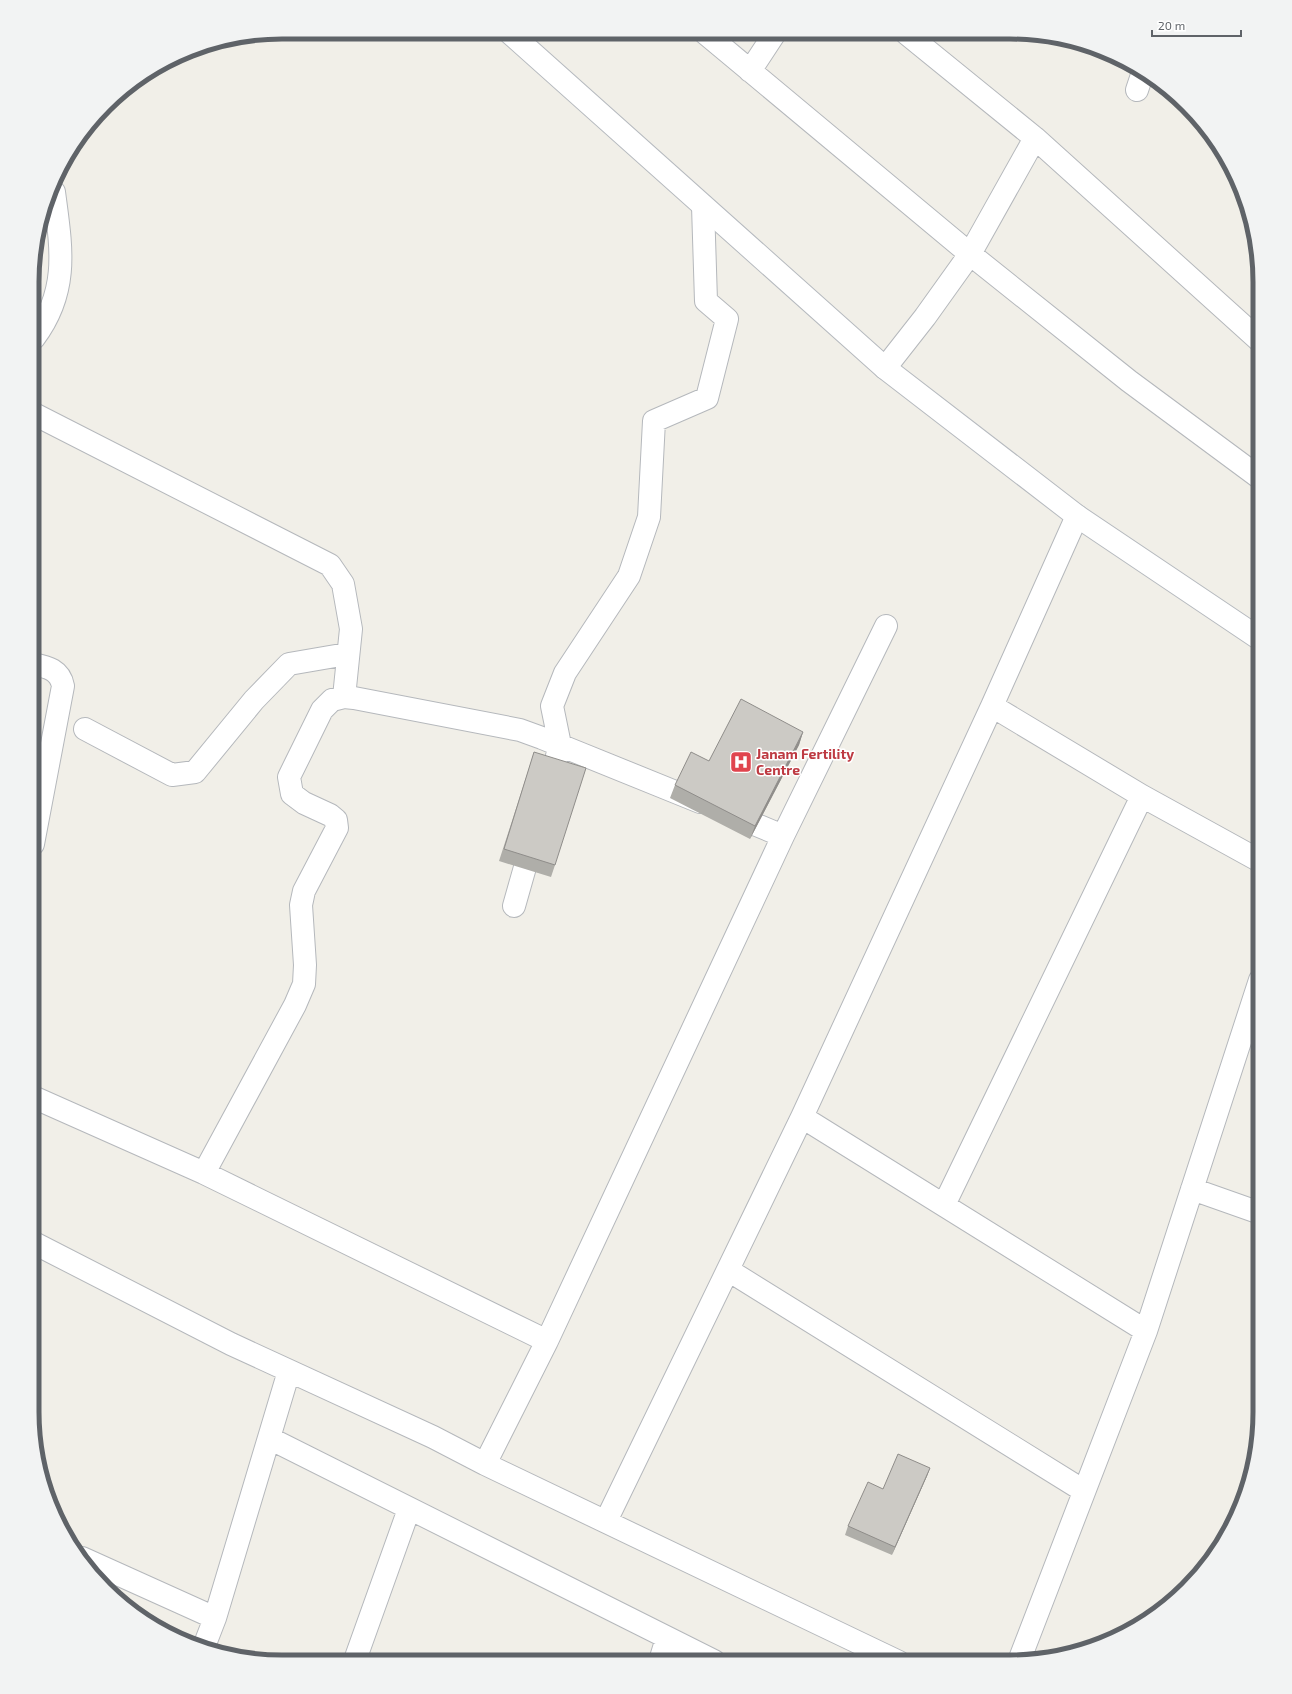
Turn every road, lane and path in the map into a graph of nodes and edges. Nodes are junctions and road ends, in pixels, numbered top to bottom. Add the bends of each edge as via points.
1 (517, 39) edge
2 (712, 39) edge
3 (771, 39) edge
4 (913, 39) edge
5 (750, 71) junction
6 (1035, 138) junction
7 (55, 196) edge
8 (704, 206) junction
9 (970, 254) junction
10 (39, 330) edge
11 (1253, 335) edge
12 (885, 368) junction
13 (39, 417) edge
14 (1253, 473) edge
15 (1076, 516) junction
16 (886, 626) dead end
17 (1253, 634) edge
18 (347, 654) junction
19 (39, 666) edge
20 (344, 697) junction
21 (992, 706) junction
22 (85, 729) dead end
23 (560, 745) junction
24 (552, 775) edge
25 (1142, 796) junction
26 (39, 812) edge
27 (538, 821) edge
28 (783, 836) junction
29 (1253, 856) edge
30 (514, 906) dead end
31 (1253, 1002) edge
32 (39, 1101) edge
33 (802, 1117) junction
34 (204, 1173) junction
35 (1192, 1189) junction
36 (944, 1205) junction
37 (1253, 1210) edge
38 (39, 1246) edge
39 (728, 1270) junction
40 (1146, 1331) junction
41 (547, 1341) junction
42 (286, 1381) junction
43 (269, 1438) junction
44 (485, 1464) junction
45 (1084, 1491) junction
46 (409, 1508) junction
47 (606, 1521) junction
48 (91, 1562) edge
49 (215, 1618) junction
50 (667, 1638) junction
51 (206, 1643) edge
52 (1023, 1654) edge
53 (357, 1655) edge
54 (662, 1655) edge
55 (702, 1655) edge
56 (884, 1655) edge

1 - 8 street
2 - 5 street
3 - 5 street
4 - 6 street
5 - 9 street
6 - 9 street
6 - 11 street
7 - 10 street via 61,269 54,304
8 - 12 street
8 - 23 street via 706,301 727,319 707,398 654,421 649,517 629,576 566,673 552,706
9 - 12 street via 926,317
9 - 14 street via 1129,381
12 - 15 street
13 - 18 street via 330,565 343,584 350,629
15 - 17 street
15 - 21 street
16 - 28 street
18 - 20 street
18 - 22 street via 289,664 254,700 194,772 172,775
19 - 26 street via 57,672 63,686
20 - 23 street via 520,730
20 - 34 street via 332,700 322,710 289,777 292,794 304,803 330,815 336,820 337,828 309,878 301,905 304,984
21 - 25 street
21 - 33 street
23 - 24 street
23 - 28 street
25 - 29 street
25 - 36 street
27 - 30 street
28 - 41 street
31 - 35 street
32 - 34 street
33 - 36 street
33 - 39 street
34 - 41 street
35 - 37 street
35 - 40 street
36 - 40 street
38 - 42 street via 231,1344
39 - 45 street
39 - 47 street
40 - 45 street
41 - 44 street
42 - 43 street
42 - 44 street via 433,1437
43 - 46 street
43 - 49 street
44 - 47 street
45 - 52 street
46 - 50 street
46 - 53 street
47 - 56 street
48 - 49 street
49 - 51 street
50 - 54 street
50 - 55 street

